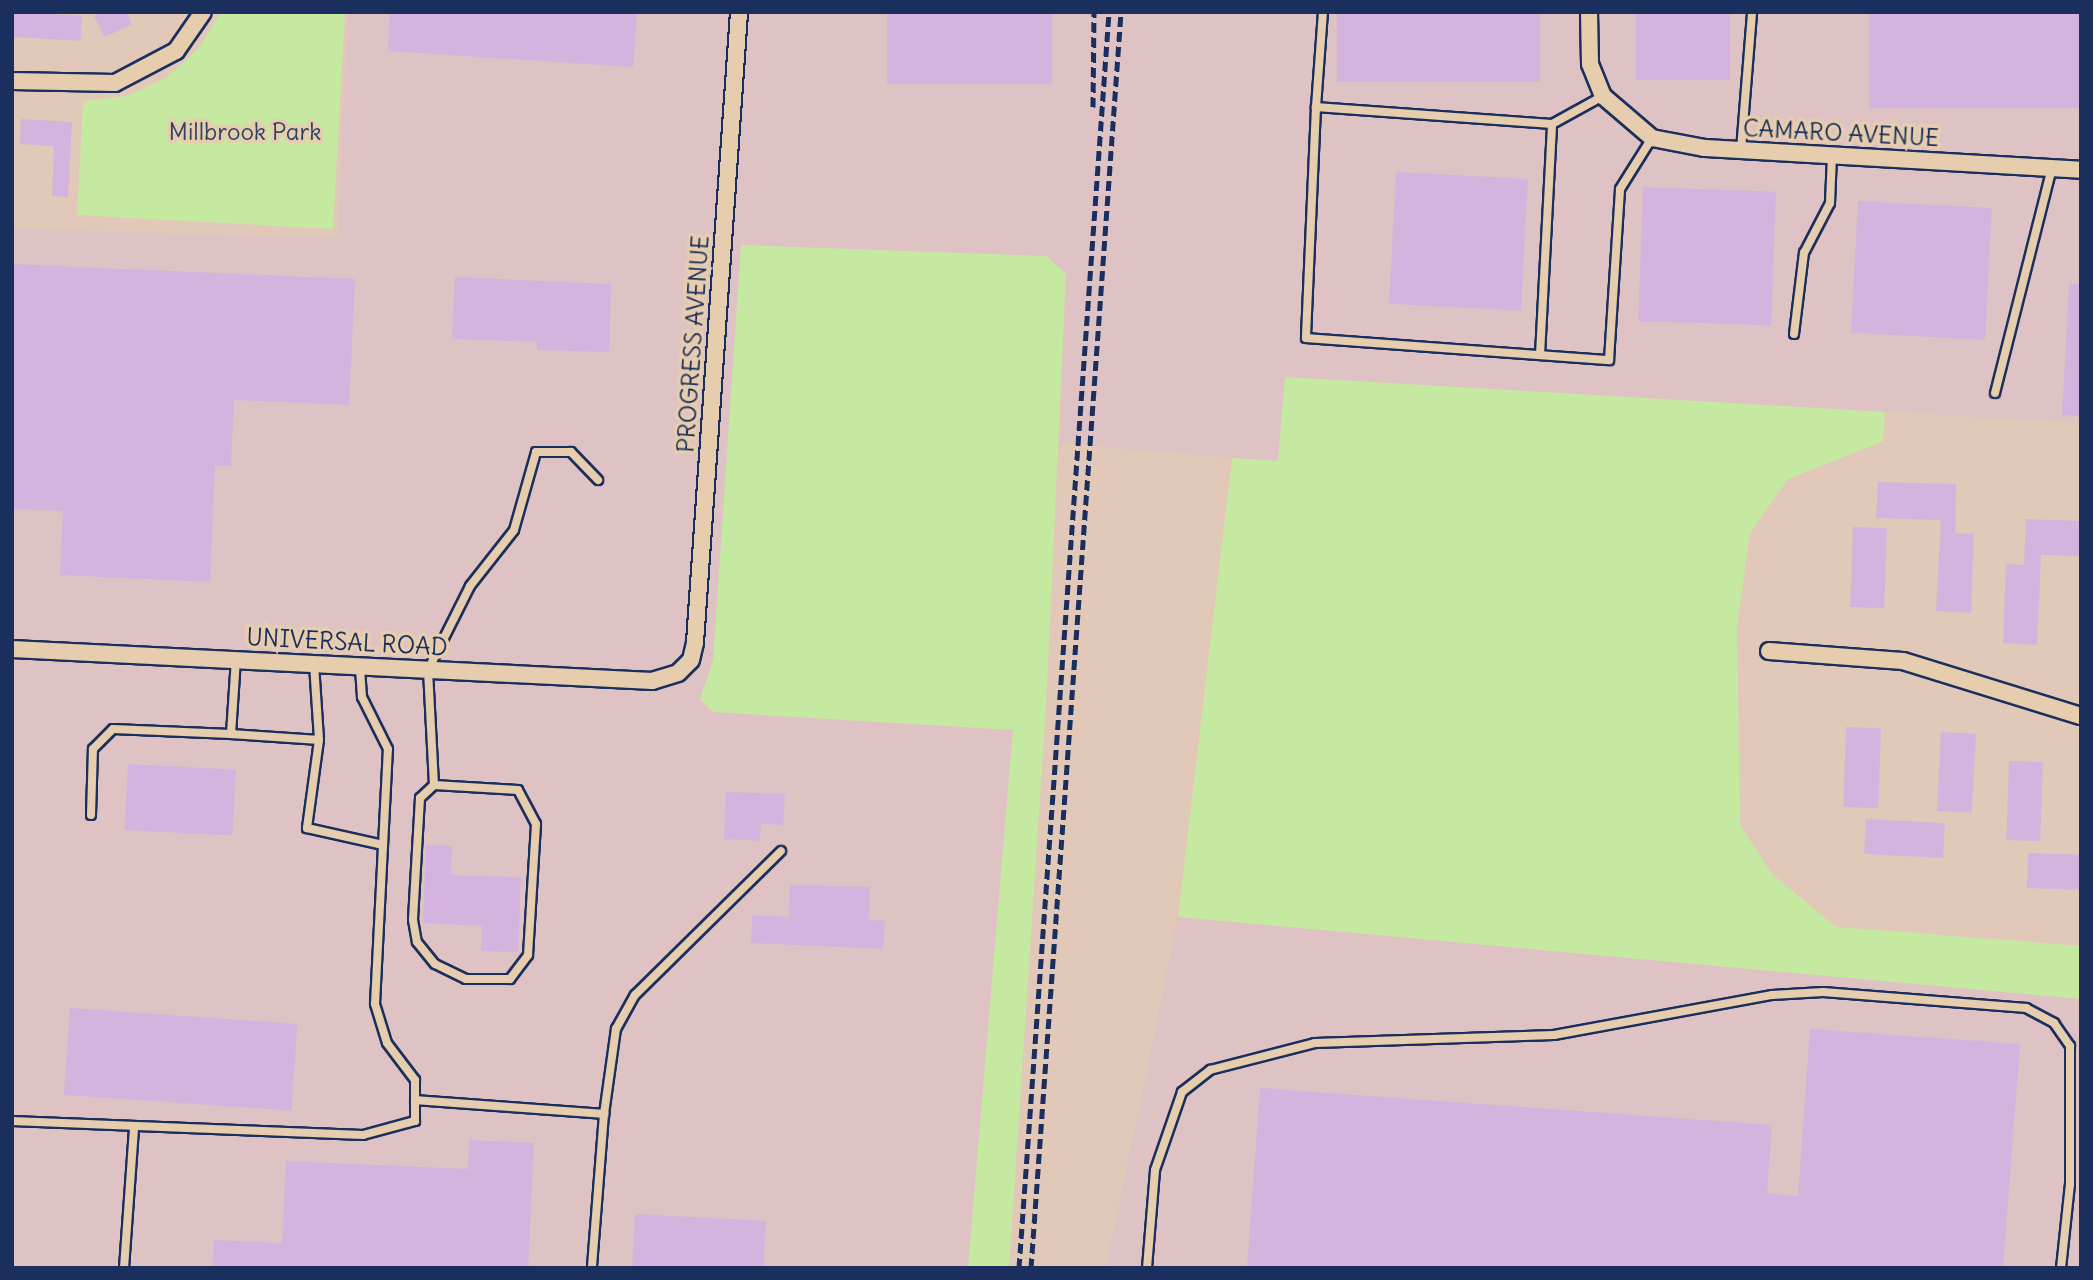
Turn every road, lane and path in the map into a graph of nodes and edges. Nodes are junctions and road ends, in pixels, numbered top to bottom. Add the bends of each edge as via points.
1 (203, 12) edge
2 (739, 12) edge
3 (1322, 12) edge
4 (1589, 12) edge
5 (1752, 12) edge
6 (12, 81) edge
7 (1607, 101) junction
8 (1316, 107) junction
9 (1552, 124) junction
10 (1652, 138) junction
11 (1741, 150) junction
12 (1832, 155) junction
13 (2052, 168) junction
14 (2081, 170) edge
15 (1794, 334) dead end
16 (1540, 355) junction
17 (1995, 393) dead end
18 (598, 480) dead end
19 (12, 649) edge
20 (1769, 651) dead end
21 (236, 659) junction
22 (314, 664) junction
23 (360, 666) junction
24 (428, 670) junction
25 (678, 673) joint
26 (2081, 716) edge
27 (231, 734) junction
28 (319, 740) junction
29 (434, 785) junction
30 (91, 816) dead end
31 (383, 845) junction
32 (781, 851) dead end
33 (415, 1100) junction
34 (604, 1114) junction
35 (12, 1121) edge
36 (134, 1128) junction
37 (124, 1268) edge
38 (592, 1268) edge
39 (1147, 1268) edge
40 (2061, 1268) edge

1 - 6 street via 176,51 115,83
2 - 25 street, PROGRESS AVENUE via 695,642 691,660
3 - 8 lane
4 - 7 street via 1590,64
5 - 11 lane
7 - 9 lane
7 - 10 street
8 - 9 lane
8 - 16 lane via 1306,338
9 - 16 lane
10 - 11 street, CAMARO AVENUE
10 - 16 lane via 1620,190 1609,360
11 - 12 street, CAMARO AVENUE
12 - 13 street, CAMARO AVENUE
12 - 15 lane via 1830,203 1804,253
13 - 14 street, CAMARO AVENUE
13 - 17 lane
18 - 24 lane via 571,452 536,452 514,530 470,586
19 - 21 street, UNIVERSAL ROAD
20 - 26 street via 1903,661
21 - 22 street, UNIVERSAL ROAD
21 - 27 lane
22 - 23 street, UNIVERSAL ROAD
22 - 28 lane
23 - 24 street, UNIVERSAL ROAD
23 - 31 lane via 362,697 388,749
24 - 25 street, UNIVERSAL ROAD via 652,681
24 - 29 lane
27 - 28 lane
27 - 30 lane via 114,729 93,749
28 - 31 lane via 307,828
29 - 29 lane via 518,790 536,824 528,955 510,979 466,979 435,964 417,942 413,920 420,798
31 - 33 lane via 375,1004 387,1043 415,1080
32 - 34 lane via 635,995 616,1029
33 - 34 lane
33 - 36 lane via 415,1121 363,1135
34 - 38 lane
35 - 36 lane
36 - 37 lane
39 - 40 lane via 1155,1170 1182,1091 1210,1070 1315,1043 1554,1035 1772,995 1823,992 2026,1007 2054,1023 2070,1046 2070,1184

